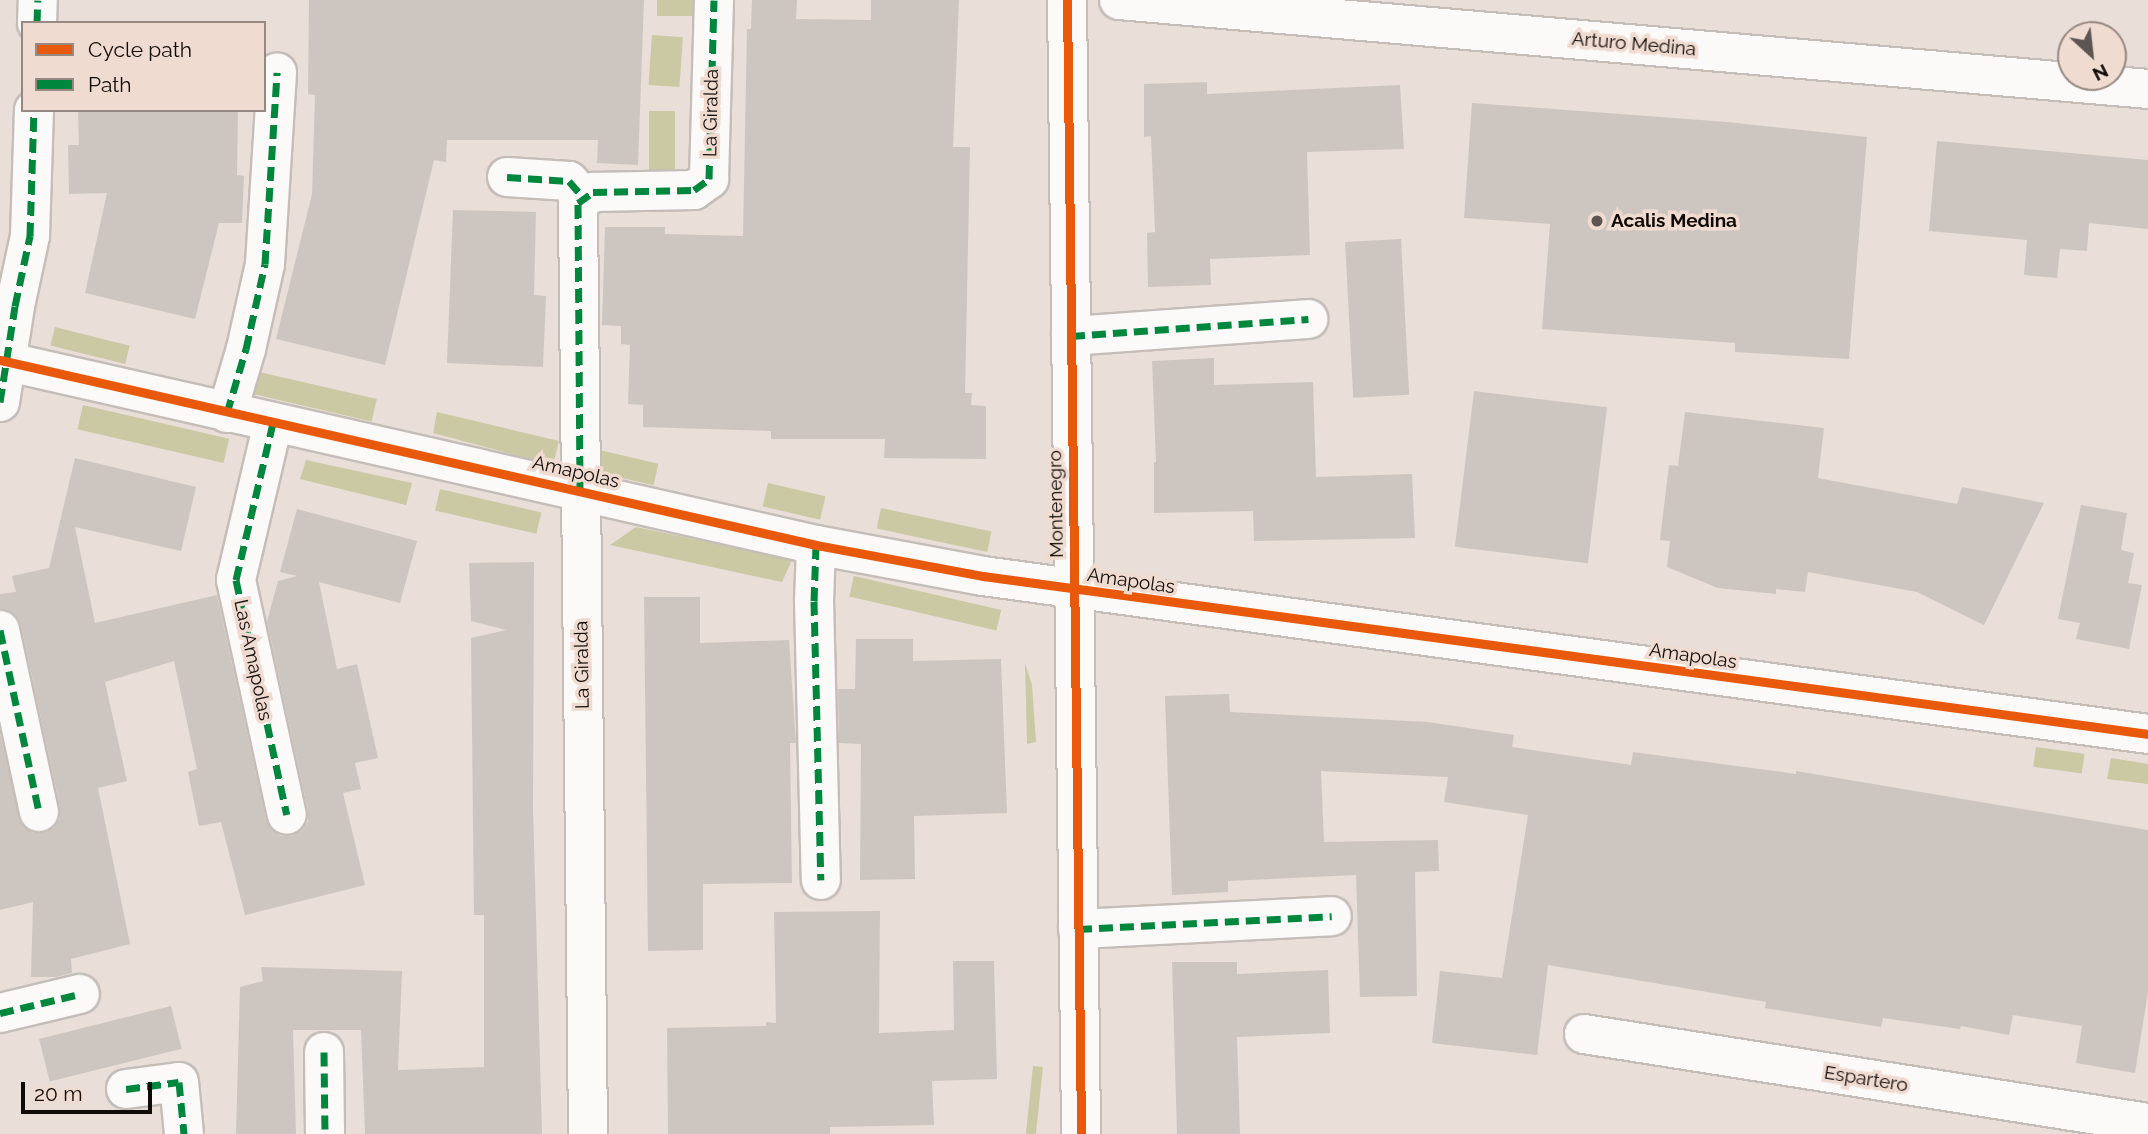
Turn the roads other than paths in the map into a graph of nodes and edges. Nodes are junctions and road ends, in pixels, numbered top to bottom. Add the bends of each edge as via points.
1 (38, 0) edge
2 (714, 0) edge
3 (1067, 0) edge
4 (1119, 0) edge
5 (37, 21) edge
6 (277, 72) dead end
7 (2148, 89) edge
8 (34, 112) edge
9 (507, 177) dead end
10 (584, 198) junction
11 (1308, 319) dead end
12 (1071, 336) junction
13 (3, 360) edge
14 (0, 402) edge
15 (227, 413) junction
16 (273, 423) junction
17 (580, 491) junction
18 (816, 545) junction
19 (1074, 590) junction
20 (0, 630) edge
21 (2148, 734) edge
22 (39, 812) dead end
23 (287, 815) dead end
24 (821, 880) dead end
25 (1332, 916) dead end
26 (1079, 929) junction
27 (80, 994) dead end
28 (0, 1013) edge
29 (1584, 1034) dead end
30 (324, 1052) dead end
31 (126, 1089) dead end
32 (2148, 1123) edge
33 (184, 1134) edge
34 (325, 1134) edge
35 (588, 1134) edge
36 (1081, 1134) edge

1 - 5 street
2 - 10 street, La Giralda via 709,179 694,190 593,192
3 - 12 street, Montenegro
4 - 7 street, Arturo Medina
6 - 15 street via 265,264
8 - 13 street via 30,236
9 - 10 street via 569,181
10 - 17 street, La Giralda via 578,203
11 - 12 street
12 - 19 street, Montenegro
13 - 14 street
13 - 15 street, Amapolas
15 - 16 street, Amapolas
16 - 17 street, Amapolas
16 - 23 street, Las Amapolas via 236,580
17 - 18 street, Amapolas
17 - 35 street, La Giralda
18 - 19 street, Amapolas
18 - 24 street
19 - 21 street, Amapolas
19 - 26 street, Montenegro
20 - 22 street
25 - 26 street
26 - 36 street, Montenegro
27 - 28 street
29 - 32 street, Espartero
30 - 34 street
31 - 33 street via 179,1082

